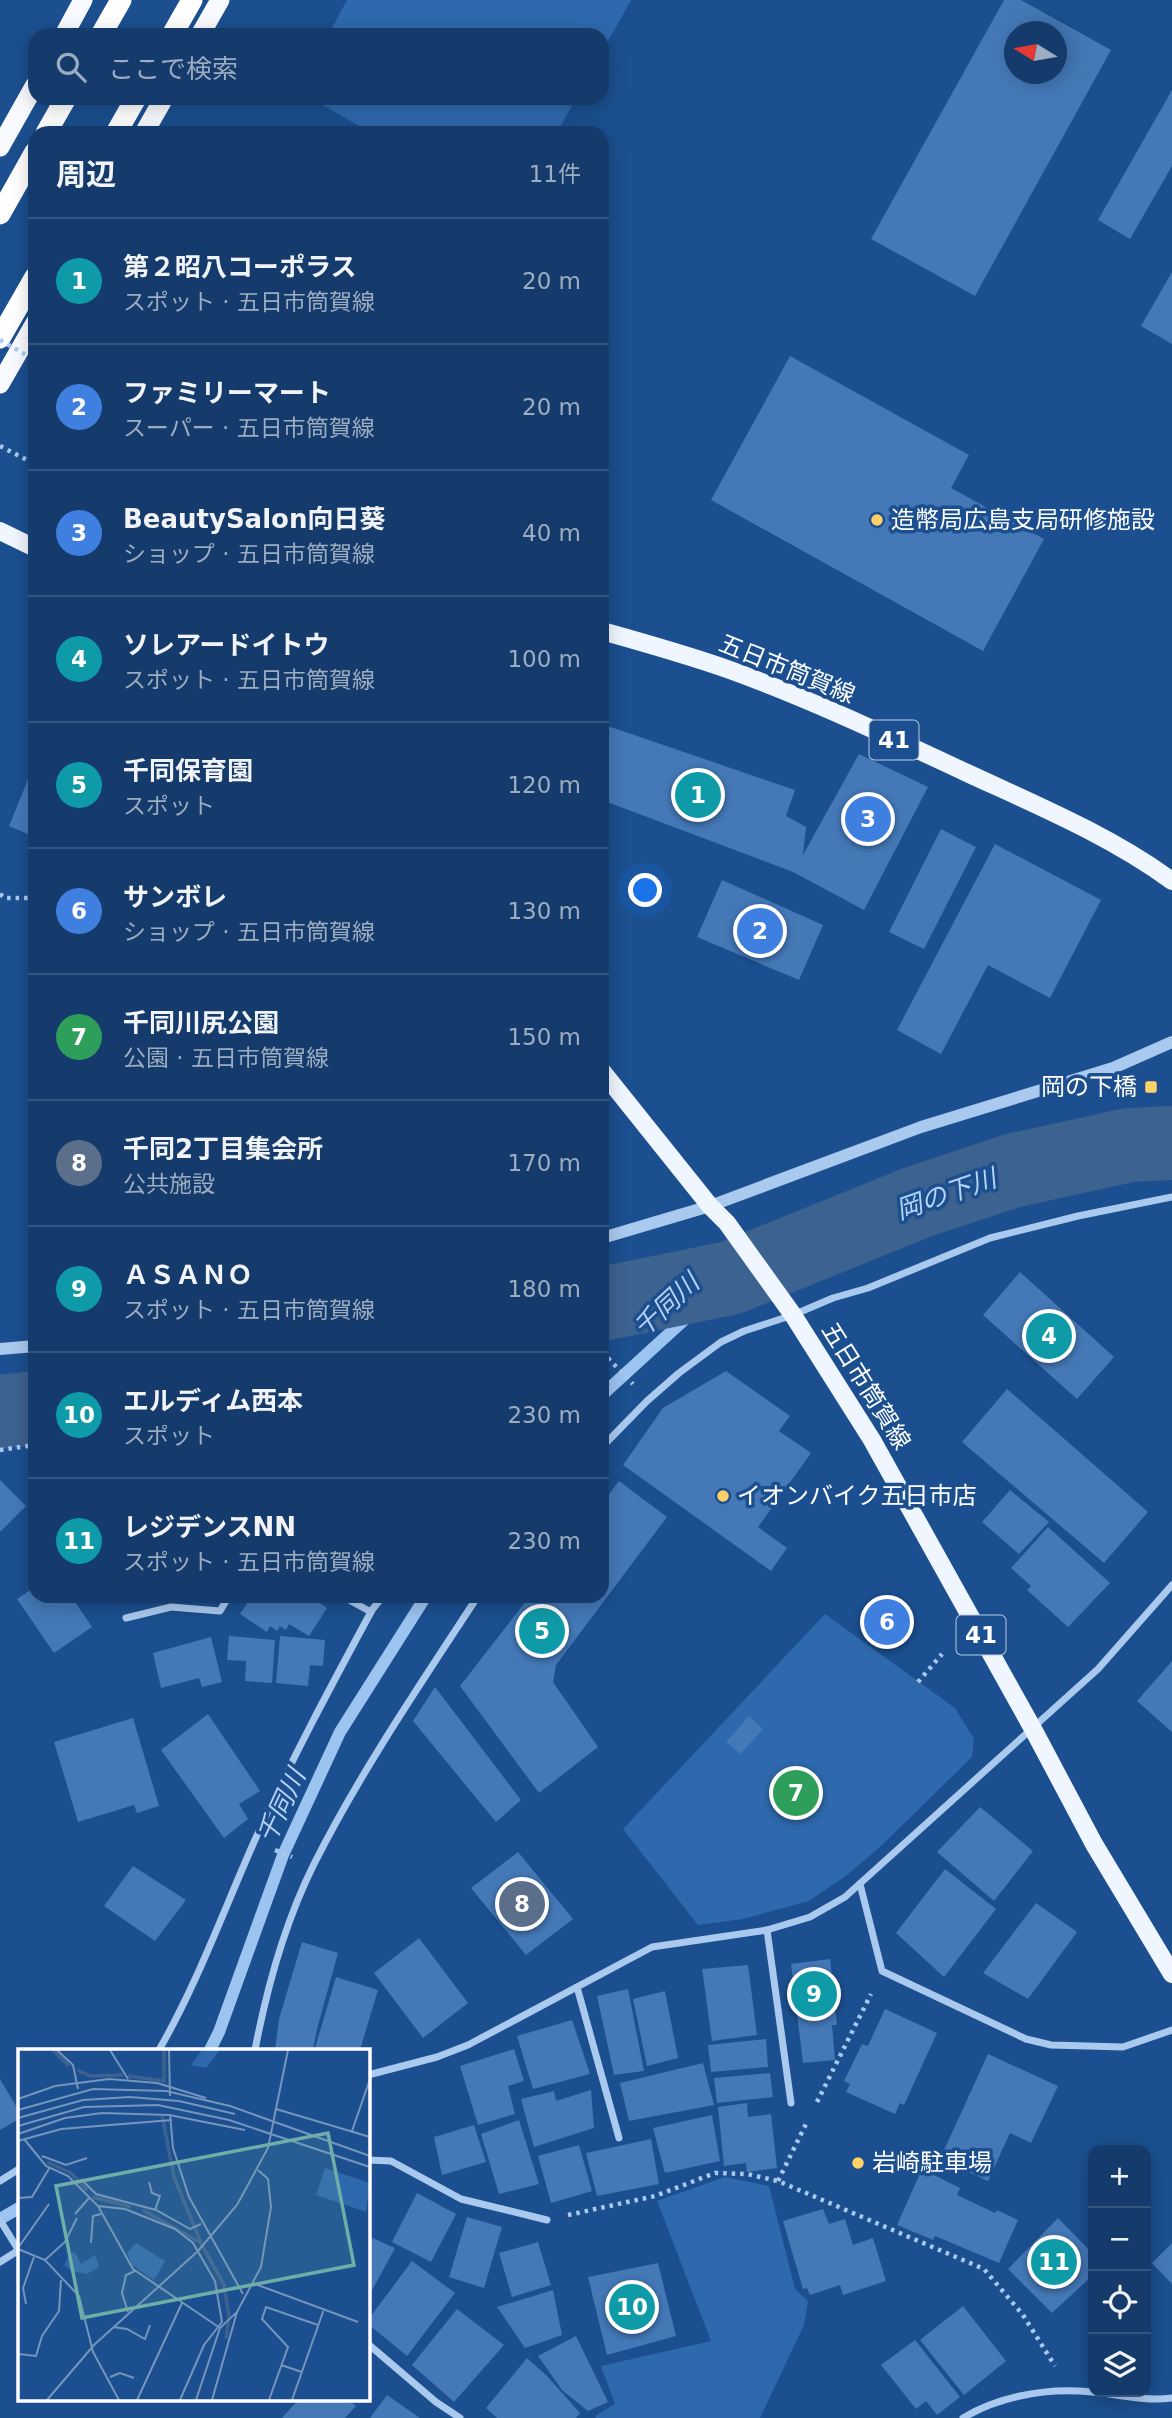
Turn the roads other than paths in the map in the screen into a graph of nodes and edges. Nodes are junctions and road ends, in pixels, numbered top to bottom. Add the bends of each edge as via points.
1 (83, 0) edge
2 (121, 0) edge
3 (192, 0) edge
4 (220, 0) edge
5 (68, 28) edge
6 (106, 28) edge
7 (176, 28) edge
8 (204, 28) edge
9 (28, 97) edge
10 (62, 105) edge
11 (132, 105) edge
12 (160, 105) edge
13 (50, 126) edge
14 (120, 126) edge
15 (148, 126) edge
16 (0, 147) edge
17 (28, 164) edge
18 (0, 214) edge
19 (28, 289) edge
20 (28, 335) edge
21 (0, 339) edge
22 (0, 384) edge
23 (0, 531) edge
24 (28, 545) edge
25 (609, 633) edge
26 (1171, 879) edge
27 (1172, 1042) edge
28 (609, 1080) edge
29 (1172, 1197) edge
30 (710, 1206) junction
31 (609, 1236) edge
32 (788, 1308) junction
33 (28, 1347) edge
34 (0, 1349) edge
35 (609, 1440) edge
36 (1172, 1585) edge
37 (225, 1603) edge
38 (355, 1603) edge
39 (378, 1603) edge
40 (474, 1603) edge
41 (371, 1612) junction
42 (126, 1618) dead end
43 (1033, 1729) junction
44 (860, 1884) junction
45 (768, 1930) junction
46 (1172, 1973) edge
47 (577, 1987) junction
48 (1172, 2030) edge
49 (160, 2049) edge
50 (254, 2049) edge
51 (369, 2075) edge
52 (791, 2103) dead end
53 (620, 2138) dead end
54 (369, 2160) edge
55 (18, 2170) edge
56 (0, 2181) edge
57 (0, 2220) edge
58 (547, 2220) road end
59 (18, 2250) edge
60 (18, 2252) edge
61 (0, 2262) edge
62 (369, 2345) edge
63 (1172, 2398) edge
64 (460, 2418) edge
65 (963, 2418) edge

1 - 5 highway
2 - 6 highway
3 - 7 highway
4 - 8 highway
9 - 16 highway
10 - 13 highway
11 - 14 highway
12 - 15 highway
17 - 18 highway
19 - 21 highway
20 - 22 highway
23 - 24 main road
25 - 26 main road, 五日市筒賀線 / 41 via 731,670 891,738 1104,838
27 - 30 street via 1113,1068 922,1127
28 - 30 main road, 五日市筒賀線 / 41
29 - 32 street via 990,1238 868,1288
30 - 31 street
30 - 32 main road, 五日市筒賀線 / 41
32 - 35 street via 721,1342 655,1394
32 - 43 main road, 五日市筒賀線 / 41 via 872,1440
33 - 34 street
36 - 43 street via 1098,1670
37 - 42 street via 220,1611 171,1607
38 - 41 street
39 - 41 street
40 - 50 street via 313,1866 283,1940
41 - 49 street via 309,1725
43 - 44 street
43 - 46 main road, 五日市筒賀線 / 41 via 1094,1844
44 - 45 street via 810,1917
44 - 48 street via 882,1971 1026,2039 1051,2045 1124,2047
45 - 47 street via 652,1947
45 - 52 street
47 - 51 street via 467,2045
47 - 53 street
54 - 58 street via 391,2161 461,2199
55 - 56 street
57 - 59 street
60 - 61 street
62 - 64 street
63 - 65 street via 1072,2391 1029,2395 980,2408

